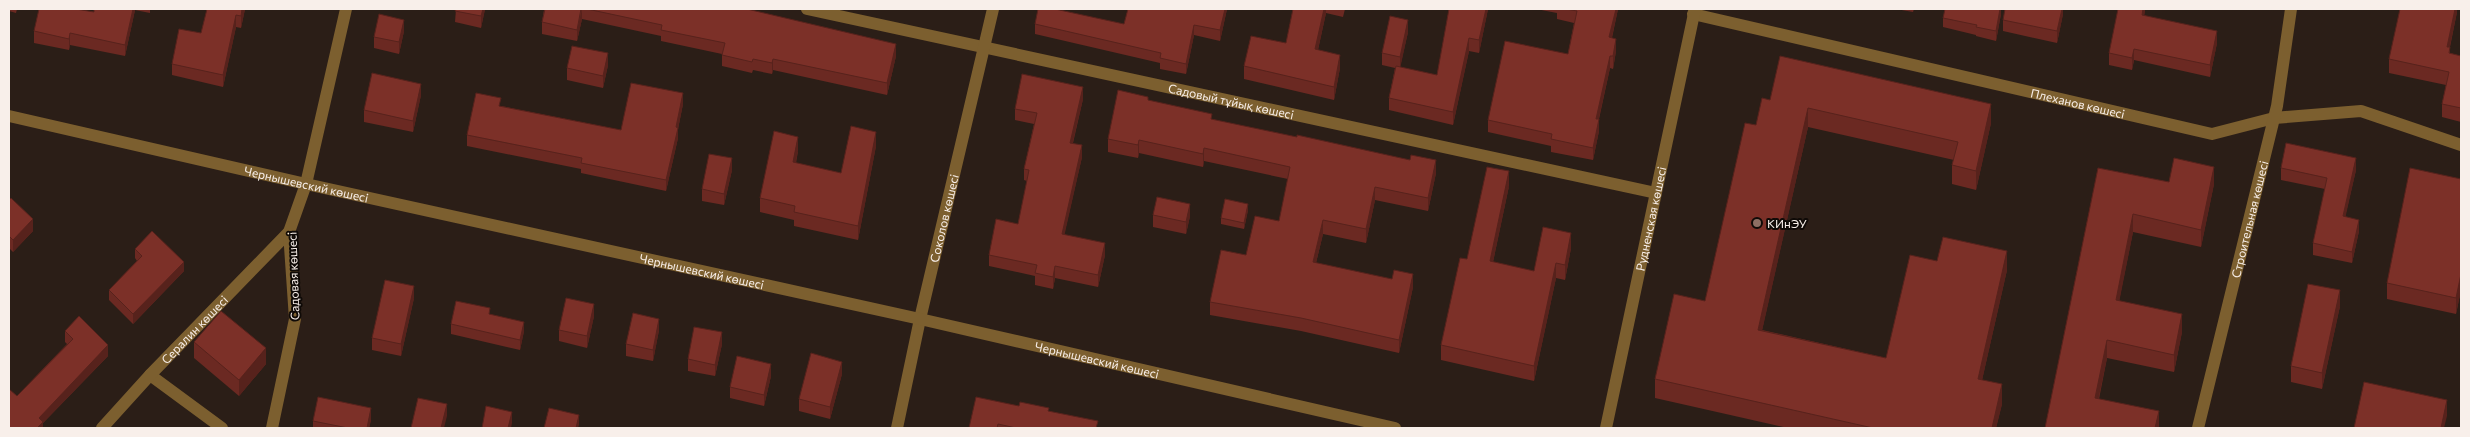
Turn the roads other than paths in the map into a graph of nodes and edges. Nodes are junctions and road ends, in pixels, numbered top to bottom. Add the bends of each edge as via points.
1 (346, 9) edge
2 (807, 9) edge
3 (993, 9) edge
4 (2291, 9) edge
5 (1694, 11) edge
6 (984, 47) junction
7 (9, 116) edge
8 (2274, 118) junction
9 (2461, 145) edge
10 (306, 184) junction
11 (1656, 192) junction
12 (289, 232) junction
13 (920, 319) junction
14 (150, 375) junction
15 (102, 428) edge
16 (222, 428) edge
17 (272, 428) edge
18 (897, 428) edge
19 (1395, 428) edge
20 (1606, 428) edge
21 (2198, 428) edge

1 - 10 street, Садовая көшесі
2 - 6 street, Садовый тұйық көшесі
3 - 6 street, Соколов көшесі
4 - 8 street, Строительная көшесі
5 - 8 street, Плеханов көшесі via 2212,134
5 - 11 street, Рудненская көшесі
6 - 11 street, Садовый тұйық көшесі
6 - 13 street, Соколов көшесі
7 - 10 street, Чернышевский көшесі
8 - 9 street, Плеханов көшесі via 2361,111
8 - 21 street, Строительная көшесі
10 - 12 street, Садовая көшесі
10 - 13 street, Чернышевский көшесі
11 - 20 street, Рудненская көшесі
12 - 14 street, Сералин көшесі
12 - 17 street, Садовая көшесі via 295,319
13 - 18 street, Соколов көшесі
13 - 19 street, Чернышевский көшесі
14 - 15 street, Сералин көшесі
14 - 16 street

